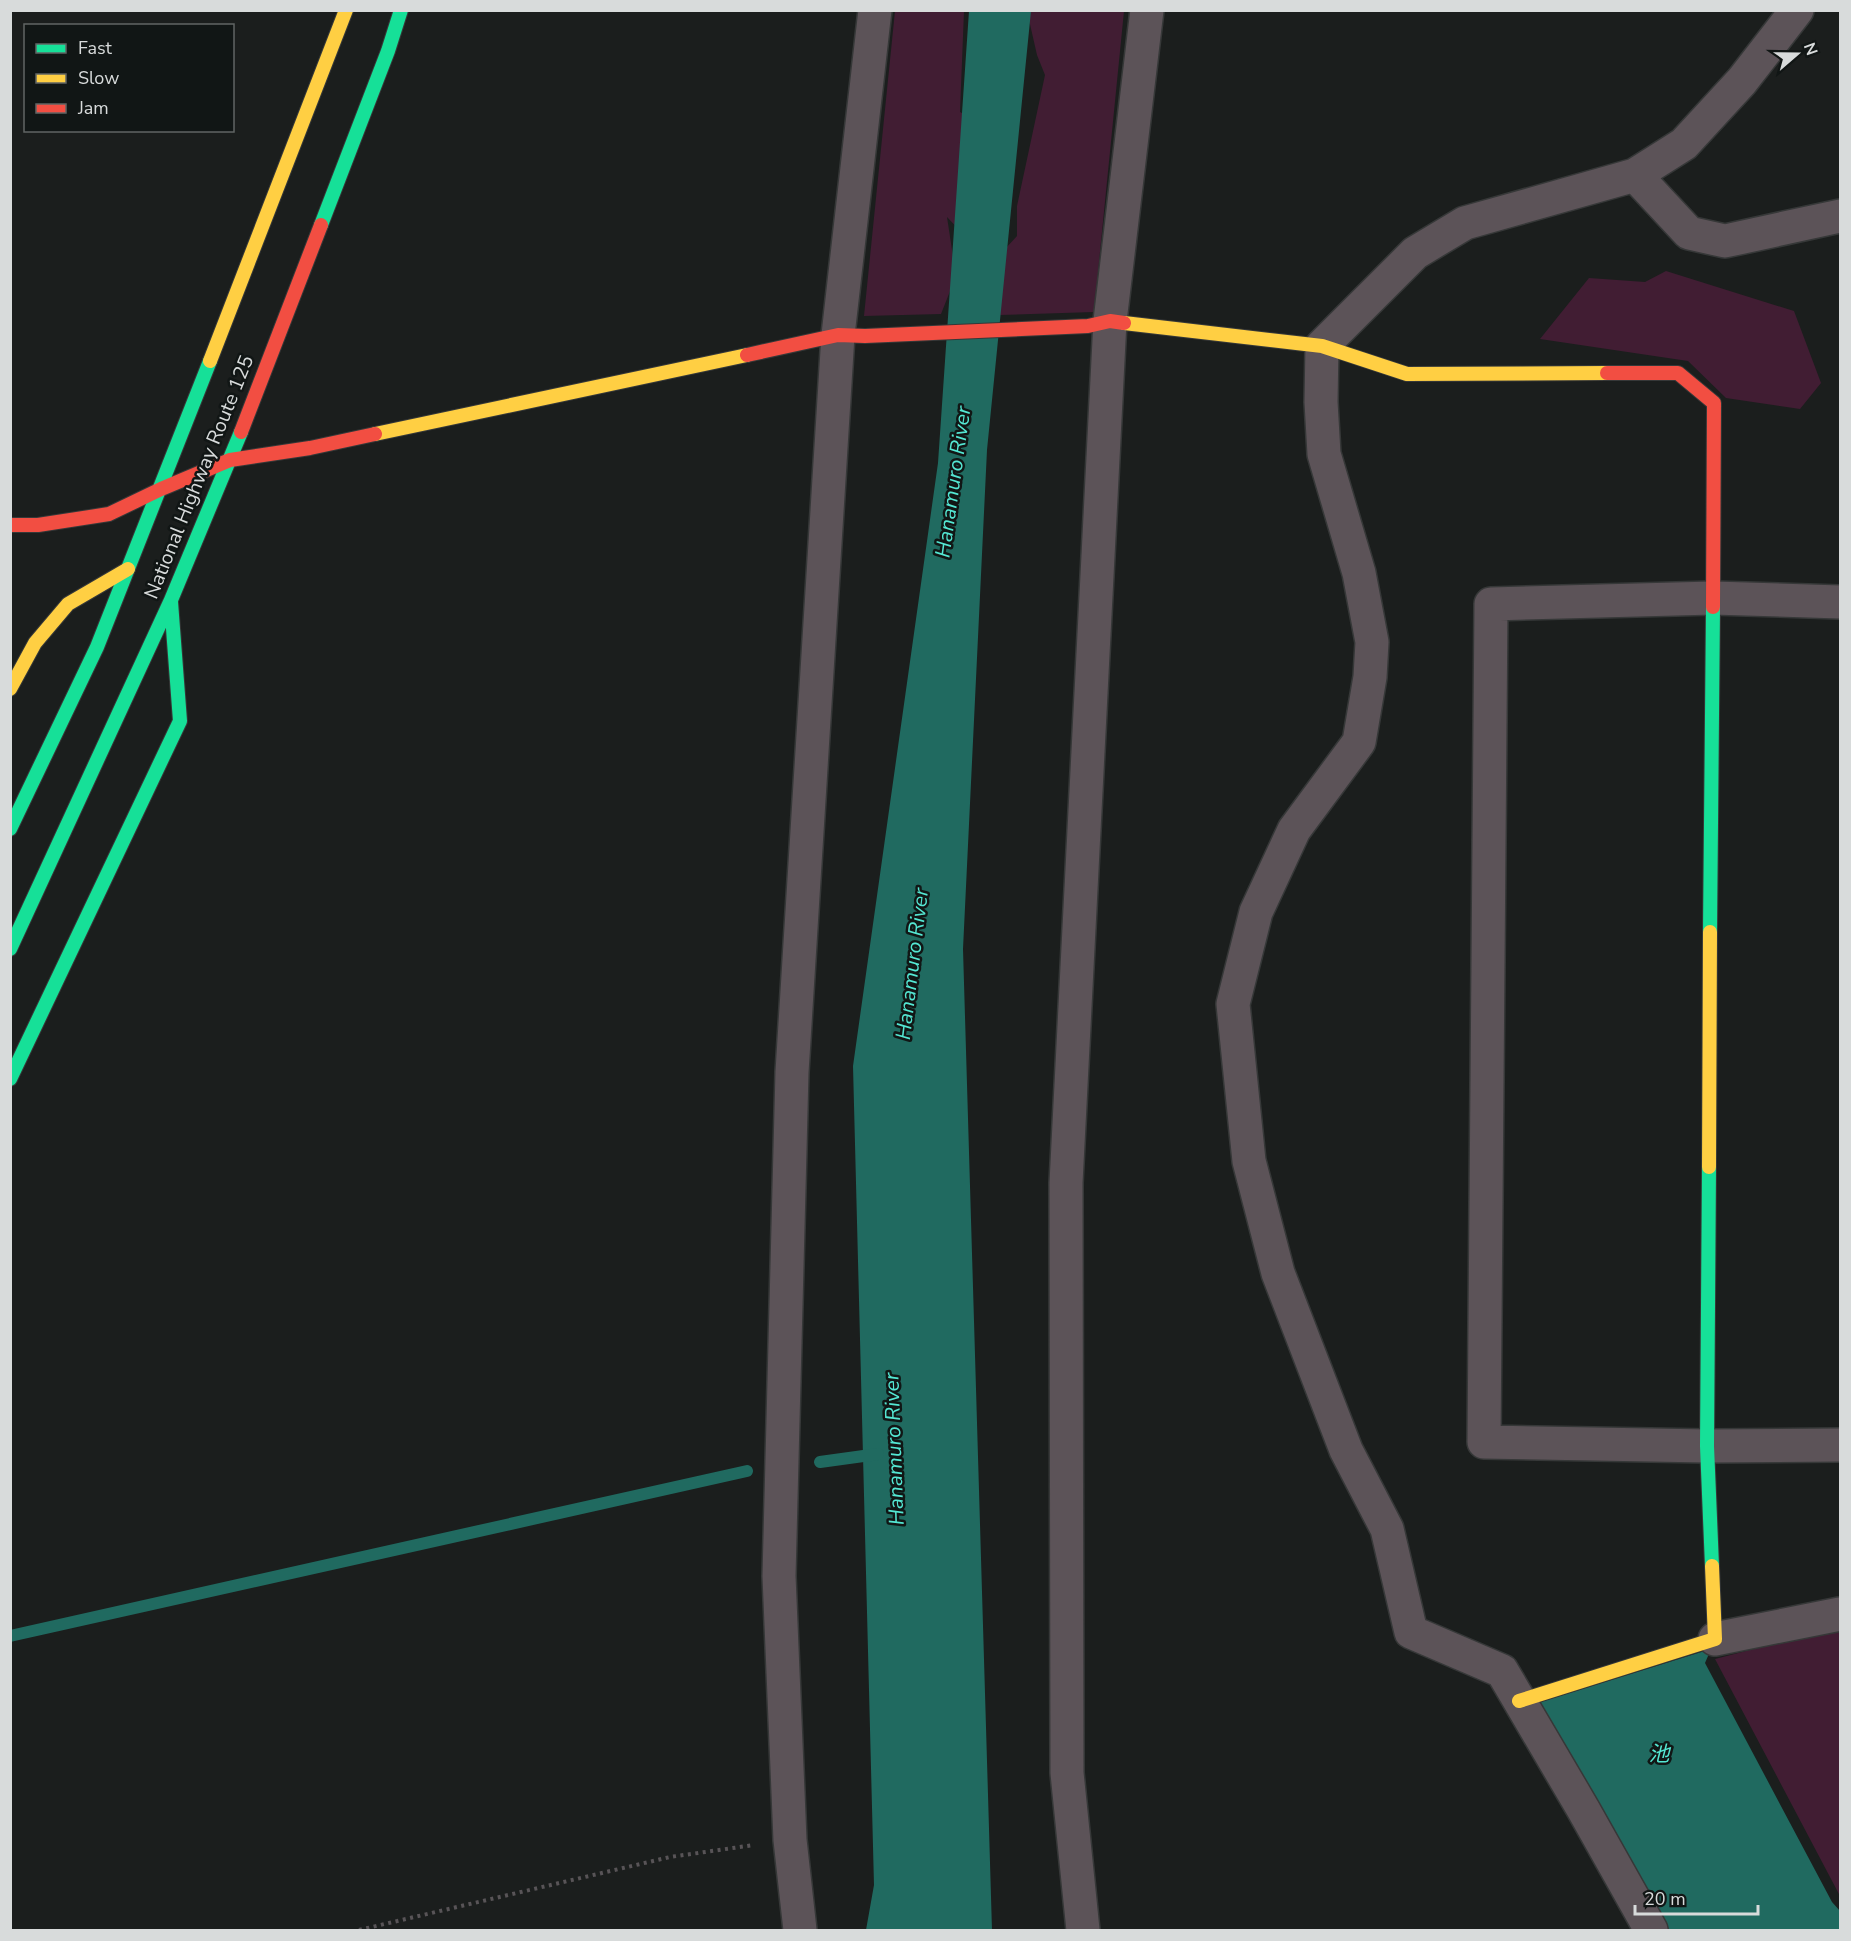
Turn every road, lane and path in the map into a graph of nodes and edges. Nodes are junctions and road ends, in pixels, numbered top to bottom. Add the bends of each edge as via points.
1 (346, 10) edge
2 (401, 10) edge
3 (875, 10) edge
4 (1147, 10) edge
5 (1797, 10) edge
6 (1635, 175) junction
7 (1840, 216) edge
8 (1099, 324) junction
9 (851, 335) junction
10 (1322, 346) junction
11 (230, 460) junction
12 (161, 489) junction
13 (10, 525) edge
14 (128, 569) junction
15 (1713, 598) junction
16 (171, 600) junction
17 (1840, 602) edge
18 (10, 689) edge
19 (10, 829) edge
20 (10, 949) edge
21 (10, 1079) edge
22 (1840, 1445) edge
23 (1707, 1446) junction
24 (1840, 1614) edge
25 (1715, 1640) junction
26 (1519, 1701) junction
27 (790, 1840) junction
28 (359, 1930) edge
29 (800, 1930) edge
30 (1083, 1930) edge
31 (1651, 1930) edge

1 - 12 main road, National Highway Route 125
2 - 11 main road, National Highway Route 125
3 - 9 street
4 - 8 street
5 - 6 street via 1742,81 1684,144
6 - 7 street via 1689,233 1725,241
6 - 10 street via 1465,223 1415,254
8 - 9 main road
8 - 10 main road
8 - 30 street via 1066,1183 1067,1773
9 - 11 main road via 310,448
9 - 27 street via 792,1072 779,1576
10 - 15 main road via 1407,374 1678,373 1714,403
10 - 26 street via 1324,454 1359,573 1371,642 1370,678 1359,742 1294,830 1256,912 1233,1004 1249,1161 1278,1274 1346,1450 1387,1529 1411,1632 1502,1671
11 - 12 main road
11 - 16 main road, National Highway Route 125
12 - 13 main road via 110,514 38,525
12 - 14 main road, National Highway Route 125
14 - 18 main road via 68,604 36,643
14 - 19 main road, National Highway Route 125 via 97,647
15 - 17 street
15 - 23 main road
15 - 23 street via 1491,604 1485,1406 1485,1442
16 - 20 main road, National Highway Route 125
16 - 21 main road via 180,721
22 - 23 street
23 - 25 main road
24 - 25 street
25 - 26 main road
26 - 31 street
27 - 28 path via 670,1857
27 - 29 street

